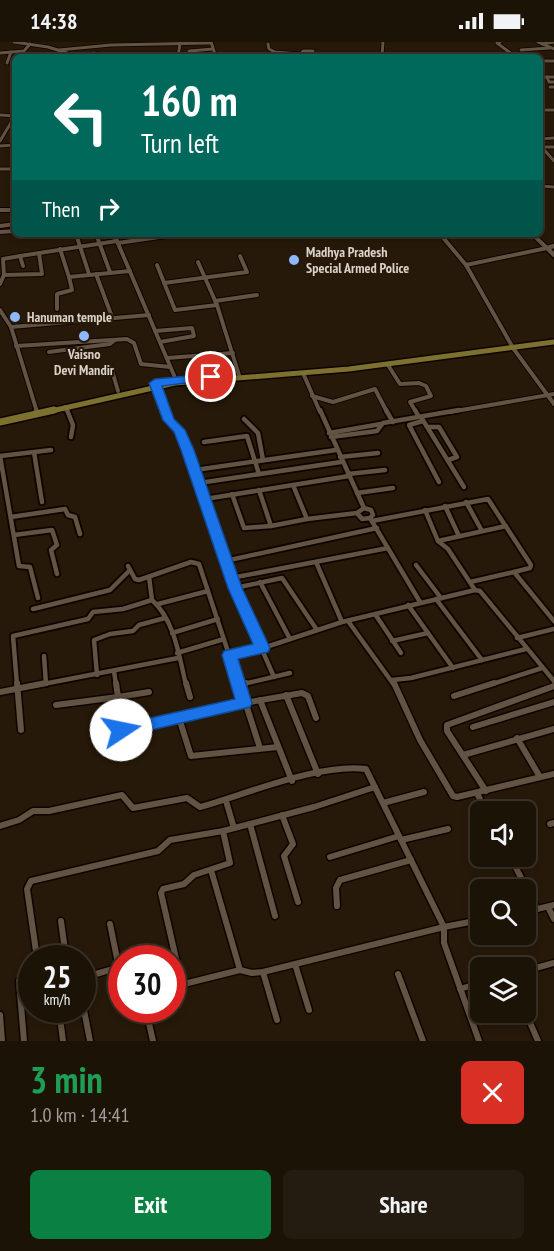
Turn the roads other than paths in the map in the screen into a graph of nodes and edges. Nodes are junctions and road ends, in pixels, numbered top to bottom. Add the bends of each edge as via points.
1 (16, 42) edge
2 (211, 42) edge
3 (500, 42) edge
4 (538, 42) edge
5 (554, 42) edge
6 (86, 43) edge
7 (143, 43) edge
8 (180, 43) edge
9 (30, 44) junction
10 (268, 44) dead end
11 (542, 44) junction
12 (213, 49) junction
13 (552, 49) edge
14 (59, 50) junction
15 (521, 50) dead end
16 (189, 51) dead end
17 (313, 51) dead end
18 (0, 52) edge
19 (11, 52) junction
20 (93, 53) dead end
21 (71, 54) edge
22 (98, 54) edge
23 (215, 54) edge
24 (292, 54) edge
25 (303, 54) edge
26 (512, 54) edge
27 (7, 63) dead end
28 (543, 77) edge
29 (548, 77) junction
30 (554, 78) edge
31 (553, 85) edge
32 (12, 121) edge
33 (0, 140) edge
34 (543, 148) edge
35 (554, 160) edge
36 (77, 237) edge
37 (97, 237) edge
38 (116, 237) edge
39 (157, 237) edge
40 (443, 237) edge
41 (535, 237) edge
42 (118, 242) junction
43 (99, 243) junction
44 (80, 246) junction
45 (554, 246) edge
46 (547, 248) junction
47 (60, 249) junction
48 (39, 252) junction
49 (554, 255) edge
50 (20, 256) junction
51 (240, 256) dead end
52 (198, 262) dead end
53 (157, 265) dead end
54 (466, 265) junction
55 (23, 266) dead end
56 (129, 271) junction
57 (110, 272) junction
58 (89, 274) junction
59 (96, 274) junction
60 (2, 276) edge
61 (69, 277) junction
62 (205, 277) junction
63 (0, 284) edge
64 (164, 284) junction
65 (257, 295) dead end
66 (216, 303) junction
67 (57, 309) dead end
68 (0, 310) edge
69 (149, 315) junction
70 (112, 317) junction
71 (11, 327) junction
72 (155, 331) junction
73 (115, 340) junction
74 (554, 340) edge
75 (160, 342) junction
76 (16, 346) junction
77 (512, 347) junction
78 (50, 352) dead end
79 (233, 353) junction
80 (167, 358) junction
81 (387, 365) junction
82 (111, 367) dead end
83 (170, 367) junction
84 (303, 373) junction
85 (239, 375) junction
86 (176, 380) junction
87 (156, 384) junction
88 (118, 391) junction
89 (547, 394) junction
90 (554, 394) edge
91 (312, 396) junction
92 (554, 404) edge
93 (65, 406) junction
94 (37, 412) junction
95 (244, 419) dead end
96 (421, 419) junction
97 (0, 421) edge
98 (393, 422) junction
99 (429, 427) junction
100 (330, 435) junction
101 (71, 437) dead end
102 (204, 442) dead end
103 (51, 450) dead end
104 (336, 450) junction
105 (34, 452) junction
106 (378, 453) dead end
107 (0, 456) edge
108 (340, 459) junction
109 (263, 460) junction
110 (448, 460) junction
111 (256, 461) junction
112 (195, 470) junction
113 (385, 470) dead end
114 (259, 474) junction
115 (349, 475) junction
116 (440, 482) dead end
117 (199, 483) junction
118 (293, 485) junction
119 (393, 488) dead end
120 (464, 488) dead end
121 (259, 490) junction
122 (357, 493) junction
123 (232, 494) junction
124 (205, 499) junction
125 (42, 502) dead end
126 (466, 502) junction
127 (445, 506) junction
128 (364, 508) junction
129 (425, 510) junction
130 (357, 513) junction
131 (11, 517) junction
132 (307, 519) junction
133 (371, 520) junction
134 (271, 526) junction
135 (506, 526) junction
136 (377, 528) junction
137 (482, 531) junction
138 (80, 534) dead end
139 (14, 535) junction
140 (459, 536) junction
141 (438, 541) junction
142 (388, 548) junction
143 (225, 561) junction
144 (315, 562) junction
145 (416, 565) dead end
146 (514, 572) junction
147 (57, 574) dead end
148 (149, 577) junction
149 (231, 578) junction
150 (260, 582) junction
151 (470, 582) junction
152 (235, 588) junction
153 (475, 590) junction
154 (208, 591) junction
155 (38, 598) dead end
156 (438, 598) junction
157 (152, 600) junction
158 (420, 603) junction
159 (158, 604) junction
160 (408, 605) junction
161 (33, 609) dead end
162 (375, 614) junction
163 (165, 618) junction
164 (218, 619) junction
165 (345, 621) junction
166 (554, 621) edge
167 (554, 629) edge
168 (317, 630) junction
169 (172, 633) junction
170 (428, 633) junction
171 (517, 638) junction
172 (224, 639) junction
173 (290, 639) junction
174 (392, 641) junction
175 (262, 648) junction
176 (526, 649) junction
177 (401, 653) dead end
178 (178, 655) junction
179 (229, 655) junction
180 (44, 656) dead end
181 (482, 660) junction
182 (453, 668) junction
183 (542, 668) junction
184 (114, 671) junction
185 (291, 673) dead end
186 (97, 675) junction
187 (274, 677) junction
188 (392, 680) junction
189 (554, 681) edge
190 (46, 684) junction
191 (238, 685) junction
192 (554, 686) edge
193 (16, 689) junction
194 (0, 692) edge
195 (149, 692) dead end
196 (286, 695) junction
197 (454, 696) dead end
198 (118, 697) junction
199 (190, 697) dead end
200 (260, 700) junction
201 (554, 702) edge
202 (244, 703) junction
203 (56, 705) dead end
204 (178, 718) junction
205 (316, 718) dead end
206 (473, 727) dead end
207 (554, 729) edge
208 (21, 730) dead end
209 (517, 738) junction
210 (278, 747) junction
211 (260, 748) junction
212 (463, 755) junction
213 (318, 774) junction
214 (554, 774) edge
215 (540, 777) junction
216 (292, 781) junction
217 (375, 787) junction
218 (486, 790) junction
219 (424, 792) dead end
220 (477, 793) junction
221 (226, 801) junction
222 (481, 801) edge
223 (383, 803) junction
224 (282, 815) junction
225 (250, 824) junction
226 (0, 826) edge
227 (234, 828) junction
228 (448, 829) dead end
229 (223, 831) junction
230 (400, 838) junction
231 (330, 857) dead end
232 (411, 860) junction
233 (516, 867) edge
234 (211, 870) junction
235 (298, 902) dead end
236 (337, 906) dead end
237 (551, 906) edge
238 (537, 909) joint
239 (275, 916) dead end
240 (554, 919) edge
241 (61, 921) dead end
242 (470, 922) edge
243 (110, 924) dead end
244 (444, 927) junction
245 (35, 945) edge
246 (64, 945) edge
247 (115, 945) edge
248 (173, 945) edge
249 (554, 963) edge
250 (295, 964) junction
251 (536, 968) edge
252 (240, 970) junction
253 (263, 972) junction
254 (398, 974) dead end
255 (186, 984) edge
256 (470, 986) edge
257 (460, 989) junction
258 (309, 1010) dead end
259 (0, 1015) edge
260 (277, 1020) dead end
261 (22, 1023) edge
262 (61, 1023) edge
263 (86, 1023) edge
264 (149, 1023) edge
265 (530, 1023) edge
266 (2, 1041) edge
267 (24, 1041) edge
268 (63, 1041) edge
269 (90, 1041) edge
270 (153, 1041) edge
271 (423, 1041) edge
272 (479, 1041) edge
273 (538, 1041) edge

1 - 9 street
2 - 8 street
2 - 12 street
3 - 26 street via 497,44
4 - 11 street
5 - 11 street
6 - 7 street
6 - 14 street
7 - 8 street
9 - 14 street
9 - 19 street via 24,51
10 - 24 street via 275,52
11 - 13 street
12 - 16 street
12 - 23 street
13 - 15 street
14 - 21 street
17 - 25 street
18 - 19 street
19 - 27 street
20 - 22 street
28 - 29 street
29 - 30 street
29 - 31 street
32 - 33 street
34 - 35 street
36 - 44 street
37 - 43 street
38 - 42 street
39 - 42 street
40 - 54 street
41 - 46 street
42 - 43 street
42 - 56 street
43 - 44 street
43 - 57 street
44 - 47 street
44 - 58 street
45 - 46 main road
46 - 49 main road
46 - 54 street
47 - 48 street
47 - 61 street
48 - 50 street
48 - 60 street via 42,274
50 - 55 street
50 - 60 street via 3,259
51 - 62 street via 247,272
52 - 62 street
53 - 64 street
54 - 77 street
56 - 57 street
56 - 69 street
57 - 59 street
58 - 59 street
58 - 61 street
59 - 70 street
60 - 63 street
61 - 67 street via 72,290 57,293
62 - 64 street
62 - 66 street
64 - 66 street via 177,311
65 - 66 street
66 - 79 street
68 - 71 street
69 - 70 street
69 - 72 street
70 - 71 street
71 - 76 street
72 - 75 street
72 - 75 street via 192,328 194,336
73 - 76 street
73 - 78 street via 110,344
73 - 83 street via 131,339 140,363 145,366
74 - 77 main road
75 - 80 street
76 - 94 street
77 - 81 main road
77 - 85 main road via 387,363
77 - 89 street
79 - 80 street
79 - 85 street
80 - 83 street
81 - 84 main road
81 - 96 street via 400,384 426,385 431,396 410,402
82 - 88 street
83 - 86 street
84 - 87 main road
84 - 91 street
85 - 86 main road
86 - 87 main road
87 - 88 main road
87 - 93 main road
87 - 112 street via 169,420 179,430
88 - 94 main road
89 - 90 street
89 - 92 street
89 - 96 street
91 - 98 street via 333,402 375,389
91 - 100 street
93 - 94 main road
93 - 101 street via 72,421
94 - 97 main road
95 - 109 street via 258,433
96 - 98 street
96 - 99 street
96 - 116 street via 409,425
98 - 100 street
99 - 110 street
99 - 110 street via 439,427 457,457
100 - 104 street
102 - 111 street via 247,436
103 - 105 street
104 - 108 street
104 - 109 street
105 - 107 street
105 - 125 street
106 - 108 street
107 - 131 street
108 - 114 street
108 - 115 street
109 - 111 street
110 - 120 street
111 - 112 street
111 - 114 street
112 - 117 street
113 - 115 street
114 - 117 street
115 - 118 street
115 - 122 street
117 - 124 street
118 - 121 street
118 - 132 street
119 - 122 street
121 - 123 street
121 - 134 street
122 - 128 street
123 - 124 street
123 - 134 street via 244,528
124 - 143 street
126 - 127 street
126 - 135 street via 488,499
126 - 137 street
127 - 129 street
127 - 140 street
128 - 130 street
128 - 133 street via 373,512
129 - 133 street
129 - 141 street
130 - 132 street
130 - 133 street via 360,518
131 - 138 street via 65,509 75,517
131 - 139 street
132 - 134 street
133 - 136 street
135 - 137 street
135 - 146 street via 531,565
136 - 142 street
136 - 143 street
137 - 140 street
139 - 147 street via 52,530 57,544 51,550
139 - 155 street via 19,566 30,567
140 - 141 street
141 - 151 street
142 - 144 street
142 - 158 street
143 - 149 street
144 - 149 street
144 - 165 street
145 - 156 street
146 - 151 street
146 - 166 street
148 - 154 street via 195,561
148 - 157 street
148 - 161 street via 136,580 129,568 110,590
149 - 152 street
150 - 152 street
150 - 168 street via 285,579
150 - 173 street
151 - 153 street
152 - 175 street
153 - 156 street
153 - 171 street via 480,591
154 - 159 street
154 - 164 street
156 - 158 street
156 - 181 street
157 - 159 street
157 - 193 street via 123,609 92,612 88,619 14,636
158 - 160 street
159 - 163 street
160 - 162 street
160 - 170 street
162 - 165 street
162 - 174 street
163 - 169 street
163 - 186 street via 94,640
164 - 169 street
164 - 172 street
165 - 168 street
165 - 188 street
167 - 171 street
168 - 173 street
169 - 178 street
170 - 174 street
170 - 182 street
171 - 176 street
172 - 178 street
172 - 179 street
173 - 175 street
174 - 177 street
175 - 179 street
175 - 187 street
176 - 181 street
176 - 183 street
178 - 184 street
178 - 199 street
179 - 191 street
180 - 190 street
181 - 182 street
182 - 188 street
183 - 189 street
183 - 197 street
184 - 186 street
184 - 198 street
185 - 187 street
186 - 190 street
187 - 191 street
188 - 220 street via 420,740 453,796
190 - 193 street
191 - 202 street
192 - 212 street via 450,722 447,731
193 - 194 street
193 - 208 street
195 - 198 street
196 - 200 street
196 - 205 street via 306,694
196 - 213 street
198 - 203 street
198 - 204 street via 121,730
200 - 202 street
200 - 210 street
201 - 206 street
202 - 204 street
202 - 211 street
204 - 211 street via 191,756
207 - 209 street
209 - 212 street
209 - 215 street
210 - 211 street
210 - 216 street
212 - 218 street
213 - 216 street
213 - 217 street via 361,767
214 - 215 street
215 - 218 street
216 - 221 street
217 - 223 street
217 - 224 street
218 - 220 street
219 - 223 street
220 - 222 street
221 - 226 street via 200,807 182,799 133,808 119,796 33,811
221 - 227 street
223 - 230 street
224 - 225 street
224 - 235 street via 293,844 284,856
225 - 227 street
225 - 239 street
227 - 229 street
228 - 230 street
229 - 234 street via 230,863
229 - 245 street via 170,840 158,851 31,881 27,889
230 - 231 street
230 - 232 street
232 - 236 street via 340,880 336,888
232 - 244 street
233 - 238 street
234 - 248 street via 194,874 184,884 164,888 161,893
234 - 252 street
237 - 238 street
237 - 240 street
241 - 246 street
242 - 244 street
243 - 247 street
244 - 250 street
244 - 257 street via 444,942
249 - 251 street
250 - 253 street
250 - 258 street
252 - 253 street
252 - 255 street
253 - 260 street
254 - 271 street
256 - 257 street
257 - 272 street
259 - 266 street
261 - 267 street
262 - 268 street
263 - 269 street
264 - 270 street
265 - 273 street

